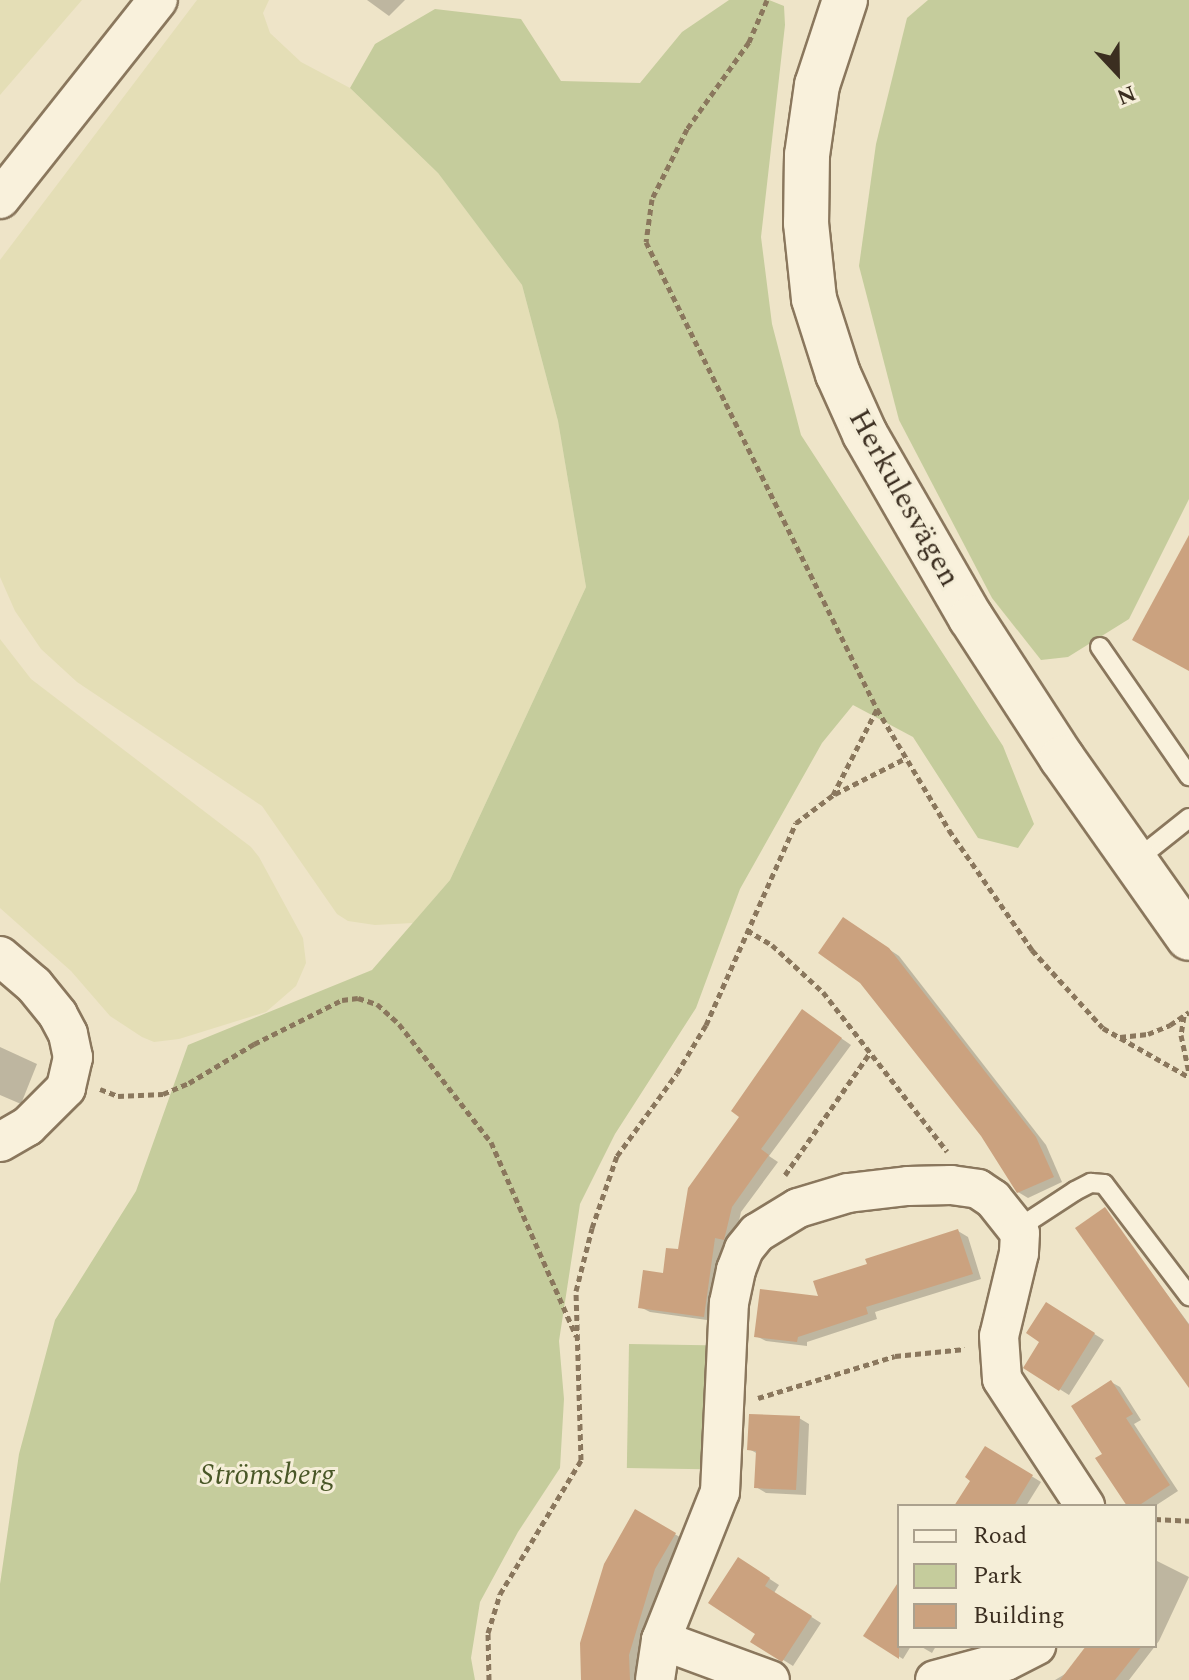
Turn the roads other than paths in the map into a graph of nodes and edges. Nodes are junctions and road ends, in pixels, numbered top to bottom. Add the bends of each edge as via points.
1 (158, 0) edge
2 (845, 0) edge
3 (0, 199) edge
4 (1100, 647) dead end
5 (1189, 776) edge
6 (1189, 818) edge
7 (1134, 862) junction
8 (1189, 938) edge
9 (0, 956) edge
10 (0, 1142) edge
11 (1017, 1229) junction
12 (1189, 1296) edge
13 (1084, 1504) edge
14 (661, 1640) junction
15 (1032, 1648) edge
16 (655, 1680) edge
17 (770, 1680) edge
18 (935, 1680) edge

1 - 3 street
2 - 7 street, Herkulesvägen via 817,85 807,155 806,223 814,299 838,374 865,434 971,618
4 - 5 lane
6 - 7 lane
7 - 8 street, Herkulesvägen
9 - 10 street via 58,1015 73,1057 66,1088 28,1126
11 - 12 lane via 1075,1191 1091,1183 1104,1184
11 - 13 street via 1019,1253 998,1351 1002,1379
11 - 14 street via 993,1199 978,1189 951,1185 848,1193 798,1208 757,1233 744,1249 729,1303 720,1492
14 - 16 street
14 - 17 street
15 - 18 street via 1006,1661

